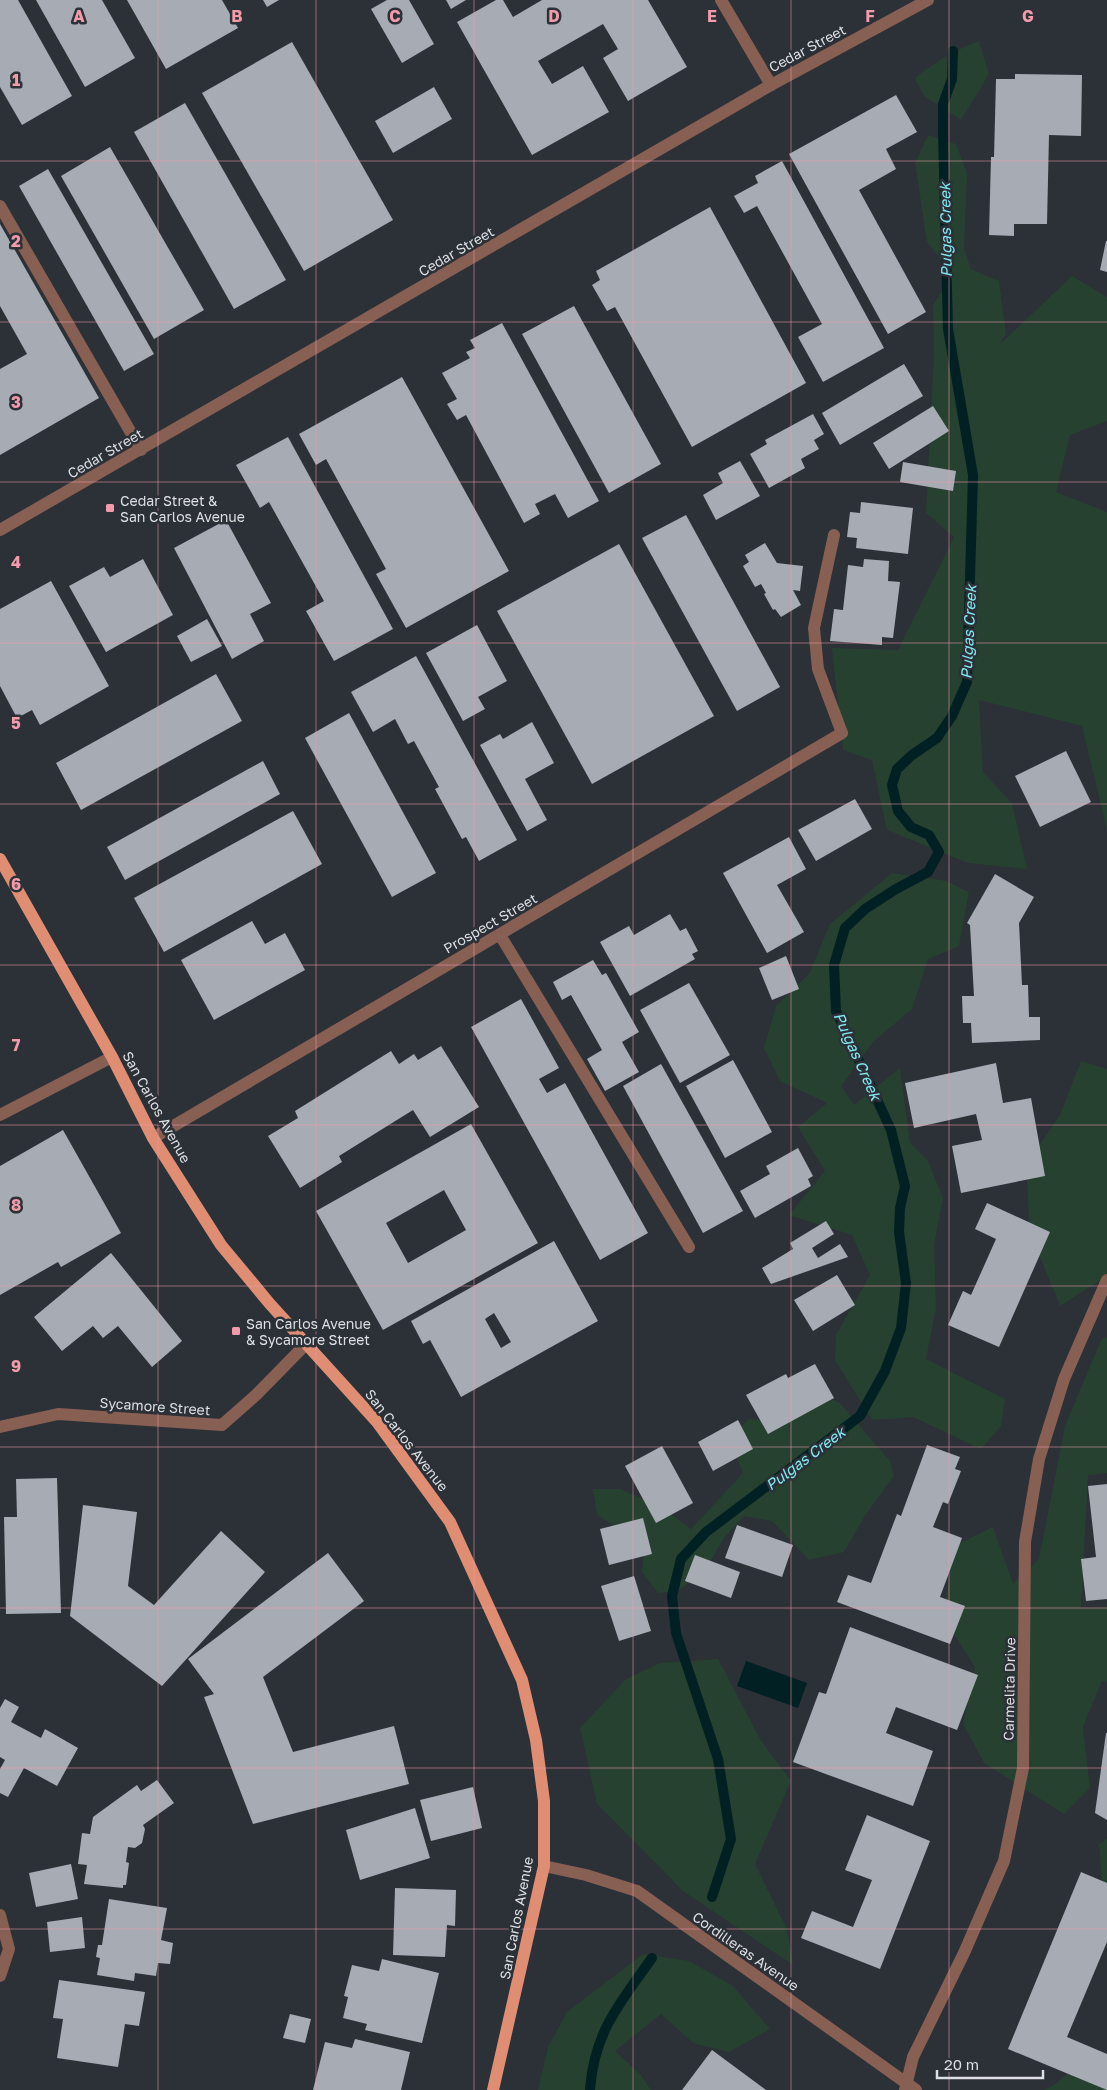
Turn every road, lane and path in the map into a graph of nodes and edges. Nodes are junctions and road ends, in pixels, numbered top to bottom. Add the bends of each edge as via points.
1 (721, 0) edge
2 (928, 0) edge
3 (771, 85) junction
4 (0, 206) edge
5 (141, 450) junction
6 (0, 530) edge
7 (834, 535) dead end
8 (0, 859) edge
9 (500, 935) junction
10 (112, 1057) junction
11 (0, 1115) edge
12 (153, 1138) junction
13 (689, 1247) dead end
14 (1107, 1280) edge
15 (306, 1344) junction
16 (0, 1427) edge
17 (544, 1866) junction
18 (0, 1915) edge
19 (0, 1976) edge
20 (909, 2088) edge
21 (493, 2090) edge

1 - 3 street
2 - 3 street, Cedar Street
3 - 5 street, Cedar Street
4 - 5 street
5 - 6 street, Cedar Street
7 - 9 street, Prospect Street via 814,628 818,669 842,734
8 - 10 main road, San Carlos Avenue
9 - 12 street, Prospect Street
9 - 13 street
10 - 11 street
10 - 12 main road, San Carlos Avenue
12 - 15 main road, San Carlos Avenue via 221,1245
14 - 20 street, Carmelita Drive via 1064,1378 1039,1459 1026,1542 1023,1768 1004,1860 964,1953 913,2057
15 - 16 street, Sycamore Street via 222,1425 58,1414
15 - 17 main road, San Carlos Avenue via 377,1422 450,1522 494,1616 522,1680 536,1740 544,1801
17 - 20 street, Cordilleras Avenue via 637,1891
17 - 21 main road, San Carlos Avenue
18 - 19 street via 9,1949

